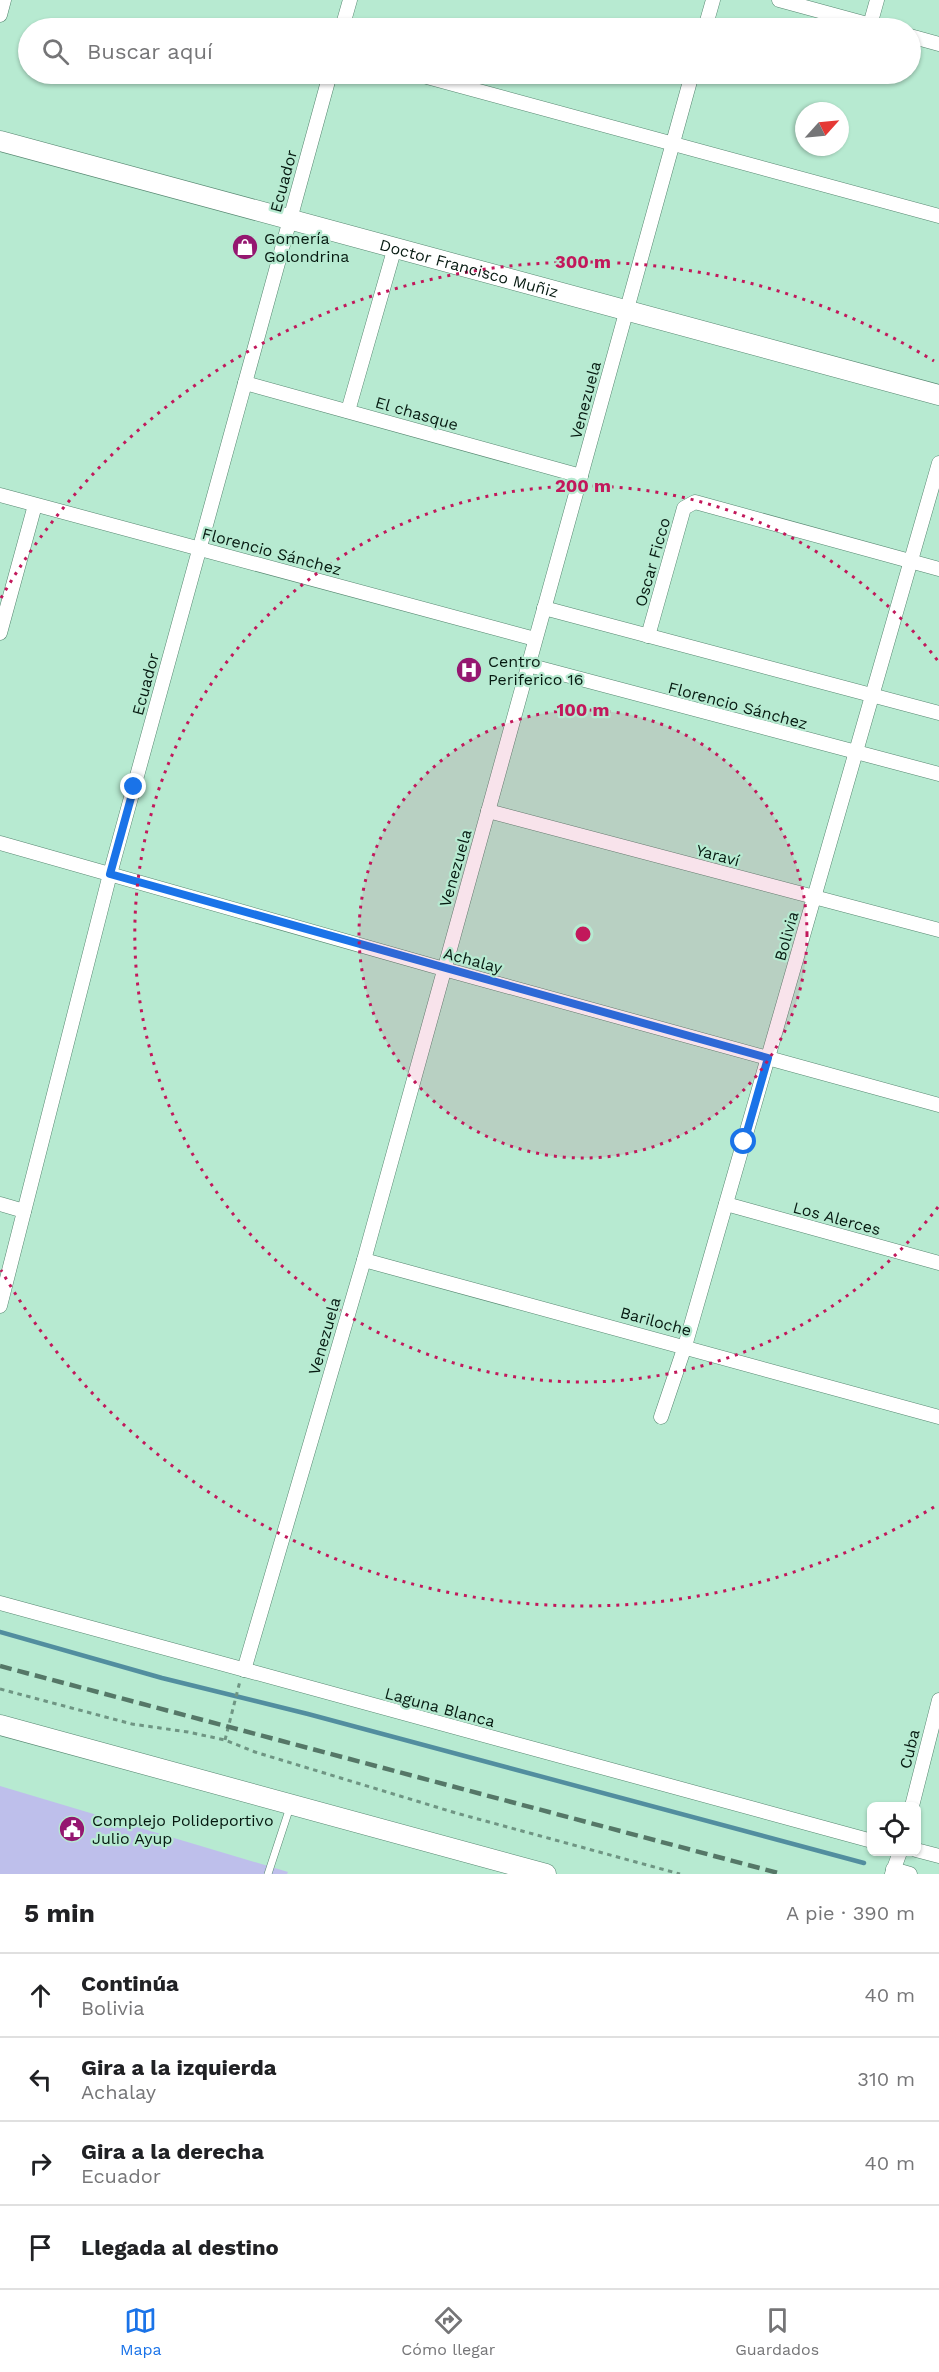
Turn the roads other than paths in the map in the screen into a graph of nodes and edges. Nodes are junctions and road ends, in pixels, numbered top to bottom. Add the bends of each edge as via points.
1 (4, 0) edge
2 (350, 0) edge
3 (713, 0) edge
4 (779, 0) edge
5 (877, 0) edge
6 (0, 15) edge
7 (345, 18) edge
8 (708, 18) edge
9 (844, 18) edge
10 (876, 18) edge
11 (921, 39) edge
12 (939, 44) edge
13 (327, 84) edge
14 (453, 84) edge
15 (689, 84) edge
16 (0, 141) edge
17 (673, 144) junction
18 (939, 216) edge
19 (290, 219) junction
20 (395, 247) junction
21 (627, 310) junction
22 (245, 383) junction
23 (939, 395) edge
24 (348, 411) junction
25 (939, 463) edge
26 (581, 476) junction
27 (0, 495) edge
28 (35, 505) junction
29 (199, 549) junction
30 (911, 561) junction
31 (939, 569) edge
32 (544, 608) junction
33 (0, 633) edge
34 (648, 636) junction
35 (536, 639) junction
36 (528, 666) junction
37 (872, 695) junction
38 (939, 713) edge
39 (855, 753) junction
40 (939, 774) edge
41 (488, 811) junction
42 (0, 843) edge
43 (110, 874) junction
44 (814, 897) junction
45 (939, 930) edge
46 (444, 969) junction
47 (768, 1058) junction
48 (939, 1105) edge
49 (0, 1204) edge
50 (726, 1204) junction
51 (24, 1211) junction
52 (364, 1260) junction
53 (939, 1263) edge
54 (0, 1306) edge
55 (685, 1346) junction
56 (661, 1417) dead end
57 (939, 1417) edge
58 (0, 1603) edge
59 (244, 1670) junction
60 (939, 1700) edge
61 (937, 1715) edge
62 (0, 1725) edge
63 (913, 1802) edge
64 (291, 1804) junction
65 (867, 1840) edge
66 (921, 1852) edge
67 (898, 1856) edge
68 (939, 1857) edge
69 (892, 1872) edge
70 (268, 1874) edge
71 (546, 1874) edge
72 (910, 1874) edge

1 - 6 street
2 - 7 street
3 - 8 street
4 - 9 street
5 - 10 street
11 - 12 street
13 - 19 street, Ecuador
14 - 17 street
15 - 17 street, Venezuela
16 - 19 main road, Doctor Francisco Muñiz
17 - 18 street
17 - 21 street, Venezuela
19 - 20 main road, Doctor Francisco Muñiz
19 - 22 street, Ecuador
20 - 21 main road, Doctor Francisco Muñiz
20 - 24 street
21 - 23 main road, Doctor Francisco Muñiz
21 - 26 street, Venezuela
22 - 24 street, El chasque
22 - 29 street, Ecuador
24 - 26 street, El chasque
25 - 30 street, Bolivia
26 - 32 street, Venezuela
27 - 28 street, Florencio Sánchez
28 - 29 street, Florencio Sánchez
28 - 33 street
29 - 35 street, Florencio Sánchez
29 - 43 street, Ecuador
30 - 31 street
30 - 34 street, Oscar Ficco via 695,502 684,508
30 - 37 street, Bolivia
32 - 34 street
32 - 35 street, Venezuela
34 - 37 street
35 - 36 street, Venezuela
36 - 39 street, Florencio Sánchez
36 - 41 street, Venezuela
37 - 38 street
37 - 39 street, Bolivia
39 - 40 street, Florencio Sánchez
39 - 44 street, Bolivia
41 - 44 street, Yaraví
41 - 46 street, Venezuela
42 - 43 street, Achalay
43 - 46 street, Achalay
43 - 51 street, Ecuador
44 - 45 street, Yaraví
44 - 47 street, Bolivia
46 - 47 street, Achalay
46 - 52 street, Venezuela
47 - 48 street, Achalay
47 - 50 street, Bolivia
49 - 51 street
50 - 53 street, Los Alerces
50 - 55 street, Bolivia
51 - 54 street, Ecuador
52 - 55 street, Bariloche
52 - 59 street, Venezuela
55 - 56 street, Bolivia
55 - 57 street, Bariloche
58 - 59 street, Laguna Blanca
59 - 65 street, Laguna Blanca
60 - 61 street, Cuba
61 - 63 street, Cuba
62 - 64 main road
64 - 70 lane
64 - 71 main road
66 - 68 street
67 - 69 street
69 - 72 street

